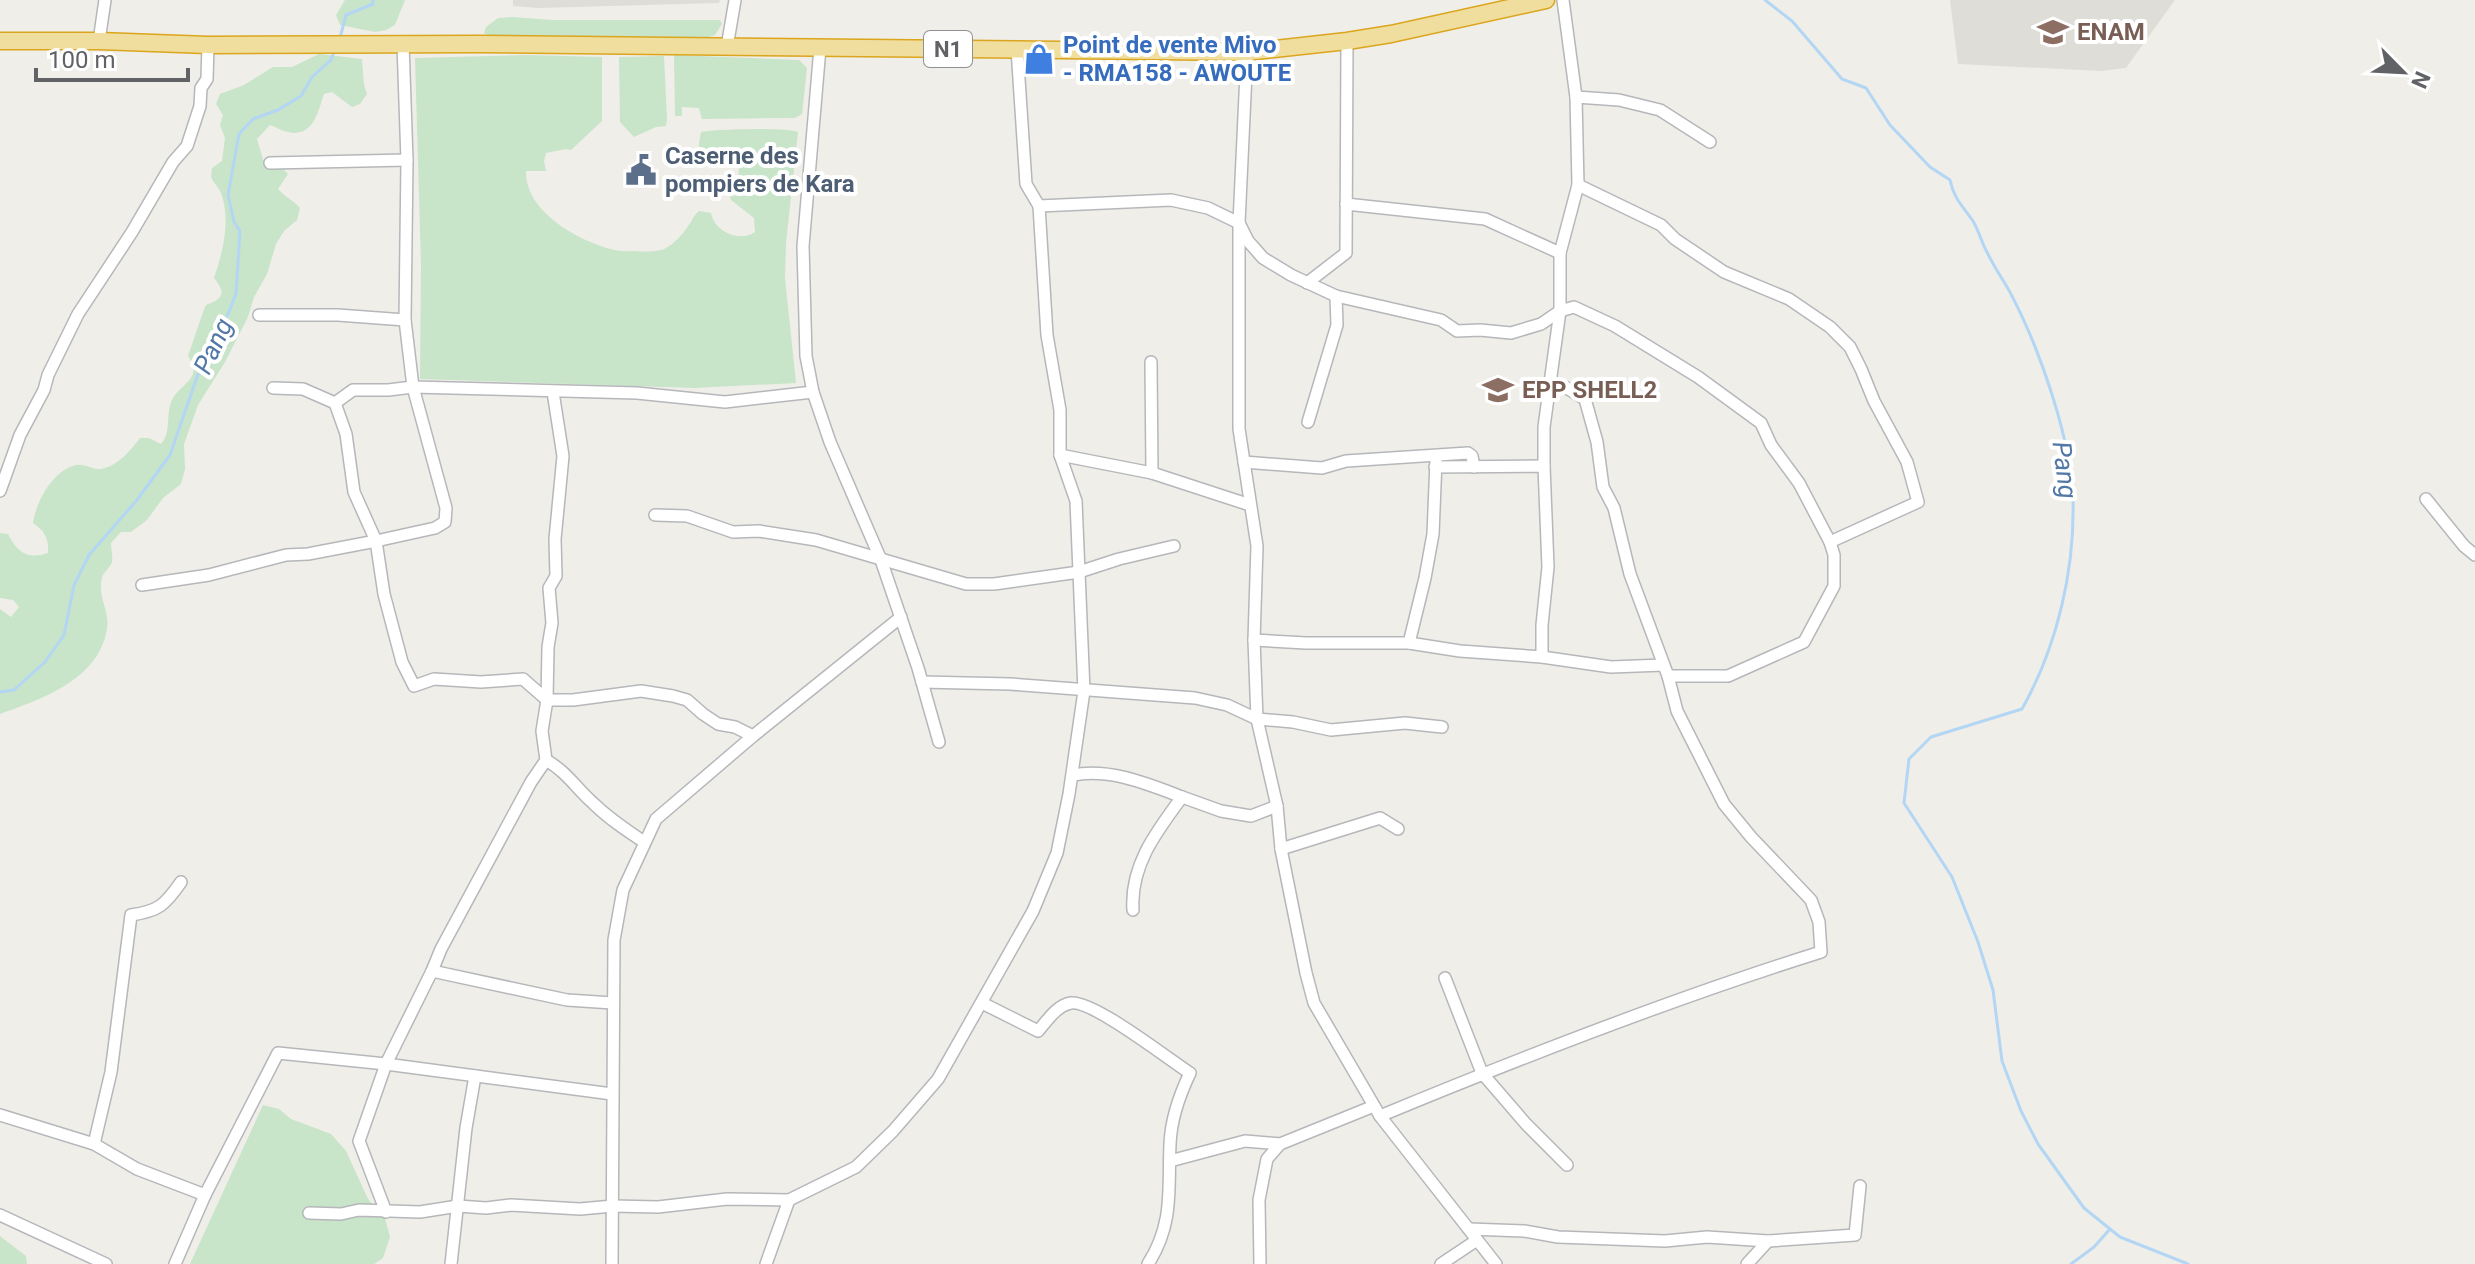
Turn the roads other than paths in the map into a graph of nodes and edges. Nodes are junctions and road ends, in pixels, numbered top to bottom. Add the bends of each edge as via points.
1 (105, 0) edge
2 (735, 0) edge
3 (1546, 0) edge
4 (1563, 0) edge
5 (0, 41) edge
6 (99, 41) junction
7 (1347, 41) junction
8 (403, 44) junction
9 (208, 45) junction
10 (727, 47) junction
11 (820, 48) junction
12 (1017, 49) junction
13 (1247, 52) junction
14 (1576, 97) junction
15 (1710, 142) dead end
16 (407, 160) junction
17 (270, 163) dead end
18 (1578, 185) junction
19 (1346, 204) junction
20 (1039, 206) junction
21 (1239, 223) junction
22 (1560, 253) junction
23 (1307, 283) junction
24 (1336, 296) junction
25 (1560, 311) junction
26 (259, 315) dead end
27 (405, 320) junction
28 (1151, 362) dead end
29 (1550, 383) junction
30 (413, 387) junction
31 (273, 388) dead end
32 (553, 392) junction
33 (813, 392) junction
34 (335, 403) junction
35 (1308, 422) dead end
36 (1060, 455) junction
37 (1244, 462) junction
38 (1436, 462) junction
39 (1544, 466) junction
40 (1152, 473) junction
41 (0, 491) edge
42 (2426, 499) dead end
43 (1250, 505) junction
44 (655, 515) dead end
45 (376, 541) junction
46 (1830, 542) junction
47 (1174, 546) dead end
48 (2475, 555) edge
49 (881, 560) junction
50 (1079, 572) junction
51 (142, 585) dead end
52 (901, 617) junction
53 (1254, 640) junction
54 (1409, 643) junction
55 (1542, 657) junction
56 (1666, 670) junction
57 (922, 682) junction
58 (1084, 691) junction
59 (547, 700) junction
60 (1257, 719) junction
61 (1442, 727) dead end
62 (753, 736) junction
63 (939, 742) dead end
64 (546, 760) junction
65 (1073, 775) junction
66 (1182, 797) junction
67 (1277, 806) junction
68 (1398, 829) dead end
69 (644, 842) junction
70 (1281, 849) junction
71 (181, 882) dead end
72 (1133, 910) dead end
73 (432, 971) junction
74 (1445, 978) dead end
75 (613, 1003) junction
76 (982, 1003) junction
77 (386, 1064) junction
78 (1482, 1073) junction
79 (475, 1076) junction
80 (612, 1094) junction
81 (1377, 1111) junction
82 (0, 1115) edge
83 (94, 1144) junction
84 (1280, 1144) junction
85 (1170, 1161) junction
86 (1567, 1165) dead end
87 (1860, 1186) dead end
88 (205, 1195) junction
89 (789, 1200) junction
90 (458, 1206) junction
91 (613, 1206) junction
92 (386, 1212) junction
93 (309, 1213) dead end
94 (0, 1215) edge
95 (1469, 1229) junction
96 (1477, 1240) junction
97 (1768, 1241) junction
98 (106, 1264) edge
99 (175, 1264) edge
100 (451, 1264) edge
101 (612, 1264) edge
102 (766, 1264) edge
103 (1148, 1264) edge
104 (1260, 1264) edge
105 (1441, 1264) edge
106 (1496, 1264) edge
107 (1747, 1264) edge

1 - 6 street
2 - 10 street
3 - 7 highway, N1
4 - 14 street
5 - 6 highway, N1
6 - 9 highway, N1
7 - 13 highway, N1
7 - 19 street
8 - 9 highway, N1
8 - 10 highway, N1
8 - 16 street
9 - 41 street via 207,79 187,146 78,314 20,435
10 - 11 highway, N1
11 - 12 highway, N1
11 - 33 street via 803,246 806,356
12 - 13 highway, N1
12 - 20 street via 1026,184
13 - 21 street
14 - 15 street via 1660,110
14 - 18 street
16 - 17 street
16 - 27 street
18 - 22 street
18 - 46 street via 1661,225 1724,272 1789,299 1850,347 1907,462 1918,502
19 - 22 street via 1485,219
19 - 23 street via 1346,253
20 - 21 street via 1171,200 1208,208
20 - 36 street
21 - 23 street via 1263,258
21 - 37 street via 1239,429
22 - 25 street
23 - 24 street
24 - 25 street via 1441,320 1457,331 1511,333 1541,324
24 - 35 street via 1337,325
25 - 29 street
25 - 46 street via 1574,307 1615,326 1761,423
26 - 27 street
27 - 30 street
28 - 40 street
29 - 39 street
29 - 56 street via 1585,399 1603,487
30 - 32 street
30 - 34 street via 353,390
30 - 45 street via 446,508 445,522
31 - 34 street via 303,389
32 - 33 street via 725,402
32 - 59 street via 563,456 556,576 549,588
33 - 49 street
34 - 45 street via 346,434 354,492
36 - 40 street
36 - 50 street via 1076,501
37 - 38 street via 1322,468 1346,461
37 - 43 street
38 - 39 street via 1468,453 1474,467
38 - 54 street via 1433,534
39 - 55 street via 1548,567
40 - 43 street
42 - 48 street
43 - 53 street via 1257,546
44 - 49 street via 687,516 733,532 816,540
45 - 51 street
45 - 59 street via 384,594 414,686 434,679 523,679
46 - 56 street via 1834,586 1804,642 1728,676
47 - 50 street
49 - 50 street via 966,584
49 - 52 street
50 - 58 street
52 - 57 street
52 - 62 street
53 - 54 street
53 - 60 street
54 - 55 street
55 - 56 street
56 - 78 street via 1677,711 1724,804 1811,900 1821,952 1725,982
57 - 58 street
57 - 63 street
58 - 60 street via 1195,698
58 - 65 street
59 - 62 street via 641,691 673,696 718,724
59 - 64 street via 542,731
60 - 61 street via 1331,730 1405,723
60 - 67 street
62 - 69 street via 656,819
64 - 69 street
64 - 73 street via 473,886
65 - 66 street via 1110,775
65 - 76 street via 1057,853 1033,911
66 - 67 street via 1251,816
66 - 72 street via 1138,866
67 - 70 street
68 - 70 street via 1380,818
69 - 75 street via 623,890 614,940
70 - 81 street via 1314,1003
71 - 83 street via 152,912 131,915 111,1072
73 - 75 street via 567,1000
73 - 77 street
74 - 78 street
75 - 80 street
76 - 85 street via 1038,1031 1059,1007 1073,1002 1098,1010 1190,1073 1178,1098
76 - 89 street via 938,1079 893,1131 856,1167
77 - 79 street
77 - 88 street via 278,1053
77 - 92 street via 359,1141
78 - 81 street
78 - 86 street
79 - 80 street
79 - 90 street
80 - 91 street
81 - 84 street
81 - 95 street
82 - 83 street
83 - 88 street via 137,1169
84 - 85 street via 1245,1141
84 - 104 street via 1267,1159 1259,1200
85 - 103 street via 1166,1226
87 - 97 street via 1855,1235
88 - 99 street
89 - 91 street
89 - 102 street
90 - 91 street
90 - 92 street
90 - 100 street
91 - 101 street
92 - 93 street
94 - 98 street
95 - 96 street
95 - 97 street via 1558,1237
96 - 105 street
96 - 106 street
97 - 107 street

